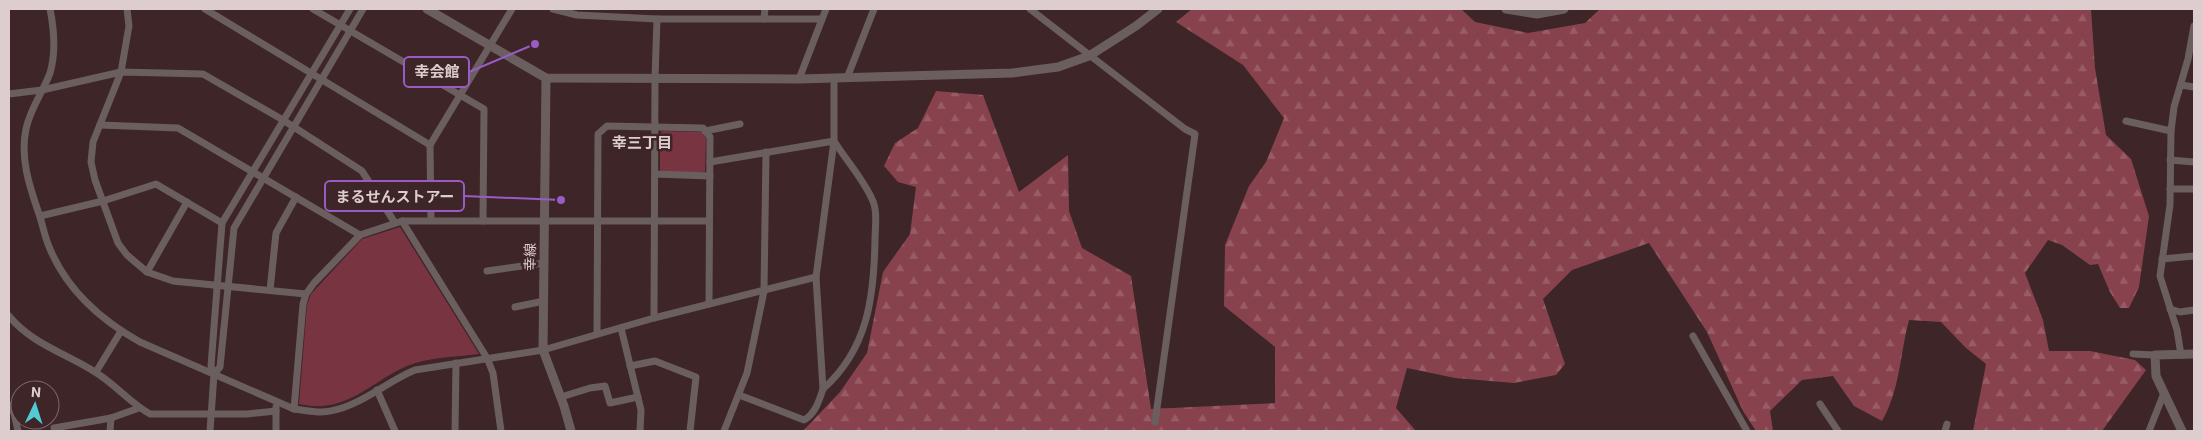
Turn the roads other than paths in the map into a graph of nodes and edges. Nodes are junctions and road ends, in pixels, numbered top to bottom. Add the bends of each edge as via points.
1 (50, 9) edge
2 (127, 9) edge
3 (205, 9) edge
4 (313, 9) edge
5 (350, 9) edge
6 (363, 9) edge
7 (427, 9) edge
8 (512, 9) edge
9 (553, 9) edge
10 (765, 9) edge
11 (826, 9) edge
12 (874, 9) edge
13 (1030, 9) edge
14 (1158, 9) edge
15 (1506, 9) edge
16 (1564, 9) edge
17 (579, 12) edge
18 (764, 19) junction
19 (822, 19) junction
20 (657, 20) junction
21 (341, 25) junction
22 (2194, 26) edge
23 (350, 31) junction
24 (489, 46) junction
25 (1089, 56) junction
26 (121, 72) junction
27 (311, 72) junction
28 (546, 78) junction
29 (655, 78) junction
30 (847, 78) junction
31 (322, 79) junction
32 (799, 79) junction
33 (834, 79) junction
34 (2181, 85) junction
35 (2194, 87) edge
36 (42, 90) junction
37 (9, 94) edge
38 (460, 94) junction
39 (283, 120) junction
40 (2126, 121) dead end
41 (740, 124) dead end
42 (100, 125) junction
43 (655, 127) junction
44 (294, 128) junction
45 (705, 131) junction
46 (2170, 131) junction
47 (834, 142) junction
48 (430, 144) junction
49 (766, 152) junction
50 (2170, 160) junction
51 (710, 162) junction
52 (2194, 162) edge
53 (253, 172) junction
54 (655, 174) junction
55 (710, 176) junction
56 (264, 178) junction
57 (2170, 189) junction
58 (2194, 189) edge
59 (296, 197) junction
60 (103, 201) junction
61 (187, 202) junction
62 (40, 216) junction
63 (432, 220) junction
64 (483, 221) junction
65 (709, 221) junction
66 (399, 222) junction
67 (544, 222) junction
68 (597, 222) junction
69 (655, 222) junction
70 (222, 223) junction
71 (360, 235) junction
72 (2194, 256) edge
73 (2162, 259) junction
74 (544, 263) junction
75 (487, 271) dead end
76 (147, 272) junction
77 (816, 277) junction
78 (217, 286) junction
79 (229, 286) junction
80 (270, 290) junction
81 (764, 291) junction
82 (306, 294) junction
83 (544, 301) junction
84 (709, 304) junction
85 (515, 306) dead end
86 (2170, 308) junction
87 (2194, 310) edge
88 (9, 316) edge
89 (654, 318) junction
90 (621, 328) junction
91 (120, 331) junction
92 (597, 334) junction
93 (1693, 336) dead end
94 (543, 350) junction
95 (2133, 354) dead end
96 (2194, 354) edge
97 (2155, 355) junction
98 (2181, 355) junction
99 (487, 358) junction
100 (456, 363) junction
101 (630, 366) junction
102 (96, 372) junction
103 (214, 374) junction
104 (823, 389) junction
105 (377, 390) junction
106 (2164, 393) junction
107 (739, 394) junction
108 (561, 397) junction
109 (638, 397) junction
110 (276, 402) junction
111 (1820, 404) dead end
112 (139, 408) junction
113 (294, 409) junction
114 (276, 411) junction
115 (212, 414) junction
116 (111, 418) junction
117 (1155, 422) dead end
118 (60, 427) edge
119 (110, 431) edge
120 (210, 431) edge
121 (276, 431) edge
122 (395, 431) edge
123 (455, 431) edge
124 (501, 431) edge
125 (571, 431) edge
126 (640, 431) edge
127 (690, 431) edge
128 (726, 431) edge
129 (1747, 431) edge
130 (1838, 431) edge
131 (2149, 431) edge
132 (2182, 431) edge

1 - 36 street via 54,45 50,72
2 - 26 street via 129,26
3 - 27 street
4 - 21 street
5 - 21 street
6 - 23 street
7 - 24 street
8 - 24 street
9 - 17 street
10 - 18 street
11 - 19 street
12 - 30 street
13 - 25 street
14 - 25 street
15 - 16 street via 1537,14
17 - 20 street
18 - 19 street
18 - 20 street
19 - 32 street
20 - 29 street
21 - 23 street
21 - 27 street
22 - 34 street
23 - 31 street
23 - 38 street
24 - 28 street
24 - 38 street
25 - 30 street via 1058,67 1012,73
25 - 117 street via 1195,134
26 - 36 street
26 - 39 street via 203,74
26 - 42 street
27 - 31 street
27 - 39 street
28 - 29 street
28 - 67 street, 幸線
29 - 32 street
29 - 43 street
30 - 33 street
31 - 44 street
31 - 48 street
32 - 33 street
33 - 47 street
34 - 35 street
34 - 46 street
36 - 37 street
36 - 62 street via 26,130 25,150 29,186
38 - 48 street
38 - 64 street via 484,109
39 - 44 street
39 - 53 street
40 - 46 street
41 - 45 street
42 - 53 street via 178,128
42 - 60 street via 93,142 91,162
43 - 45 street via 703,128
43 - 54 street
43 - 68 street via 607,126 598,134
44 - 56 street
44 - 66 street via 362,171
45 - 51 street via 710,137
46 - 50 street
47 - 49 street
47 - 77 street
47 - 104 street via 874,204 874,270 870,310 856,347 834,380
48 - 63 street
49 - 51 street
49 - 81 street
50 - 52 street
50 - 57 street
51 - 55 street
53 - 56 street
53 - 70 street
54 - 55 street
54 - 69 street
55 - 65 street
56 - 59 street
56 - 79 street via 234,228
57 - 58 street
57 - 73 street
59 - 71 street
59 - 80 street via 276,233
60 - 61 street via 156,184
60 - 62 street
60 - 76 street via 118,243
61 - 70 street
61 - 76 street
62 - 91 street via 48,244 64,278 87,305
63 - 64 street
63 - 66 street
64 - 67 street
65 - 69 street
65 - 84 street
66 - 71 street
66 - 99 street
67 - 68 street
67 - 74 street, 幸線
68 - 69 street
68 - 92 street
69 - 89 street
70 - 78 street
71 - 82 street
72 - 73 street
73 - 86 street via 2160,276
74 - 75 street
74 - 83 street, 幸線
76 - 78 street via 173,282
77 - 81 street
77 - 104 street
78 - 79 street
78 - 103 street via 211,366
79 - 80 street
79 - 103 street via 220,368
80 - 82 street
81 - 84 street
81 - 107 street via 747,373
82 - 113 street via 302,304
83 - 85 street
83 - 94 street, 幸線
84 - 89 street
86 - 87 street via 2180,312
86 - 98 street
88 - 102 street via 32,338
89 - 90 street
90 - 92 street
90 - 101 street
91 - 102 street
91 - 103 street
92 - 94 street
93 - 129 street
94 - 99 street
94 - 108 street, 幸線
95 - 97 street
96 - 98 street
97 - 98 street
97 - 106 street via 2156,376
99 - 100 street
99 - 124 street via 493,373
100 - 105 street via 415,370
100 - 123 street
101 - 109 street
101 - 127 street via 655,361 696,377
102 - 112 street
103 - 110 street
103 - 115 street
104 - 107 street via 817,405 804,420
105 - 113 street via 346,406 322,412
105 - 122 street
106 - 131 street
106 - 132 street
107 - 128 street
108 - 109 street via 605,386 610,403
108 - 125 street, 幸線
109 - 126 street
110 - 113 street
110 - 114 street
111 - 130 street
112 - 115 street via 150,414
112 - 116 street
114 - 115 street
114 - 121 street
115 - 120 street
116 - 118 street
116 - 119 street

